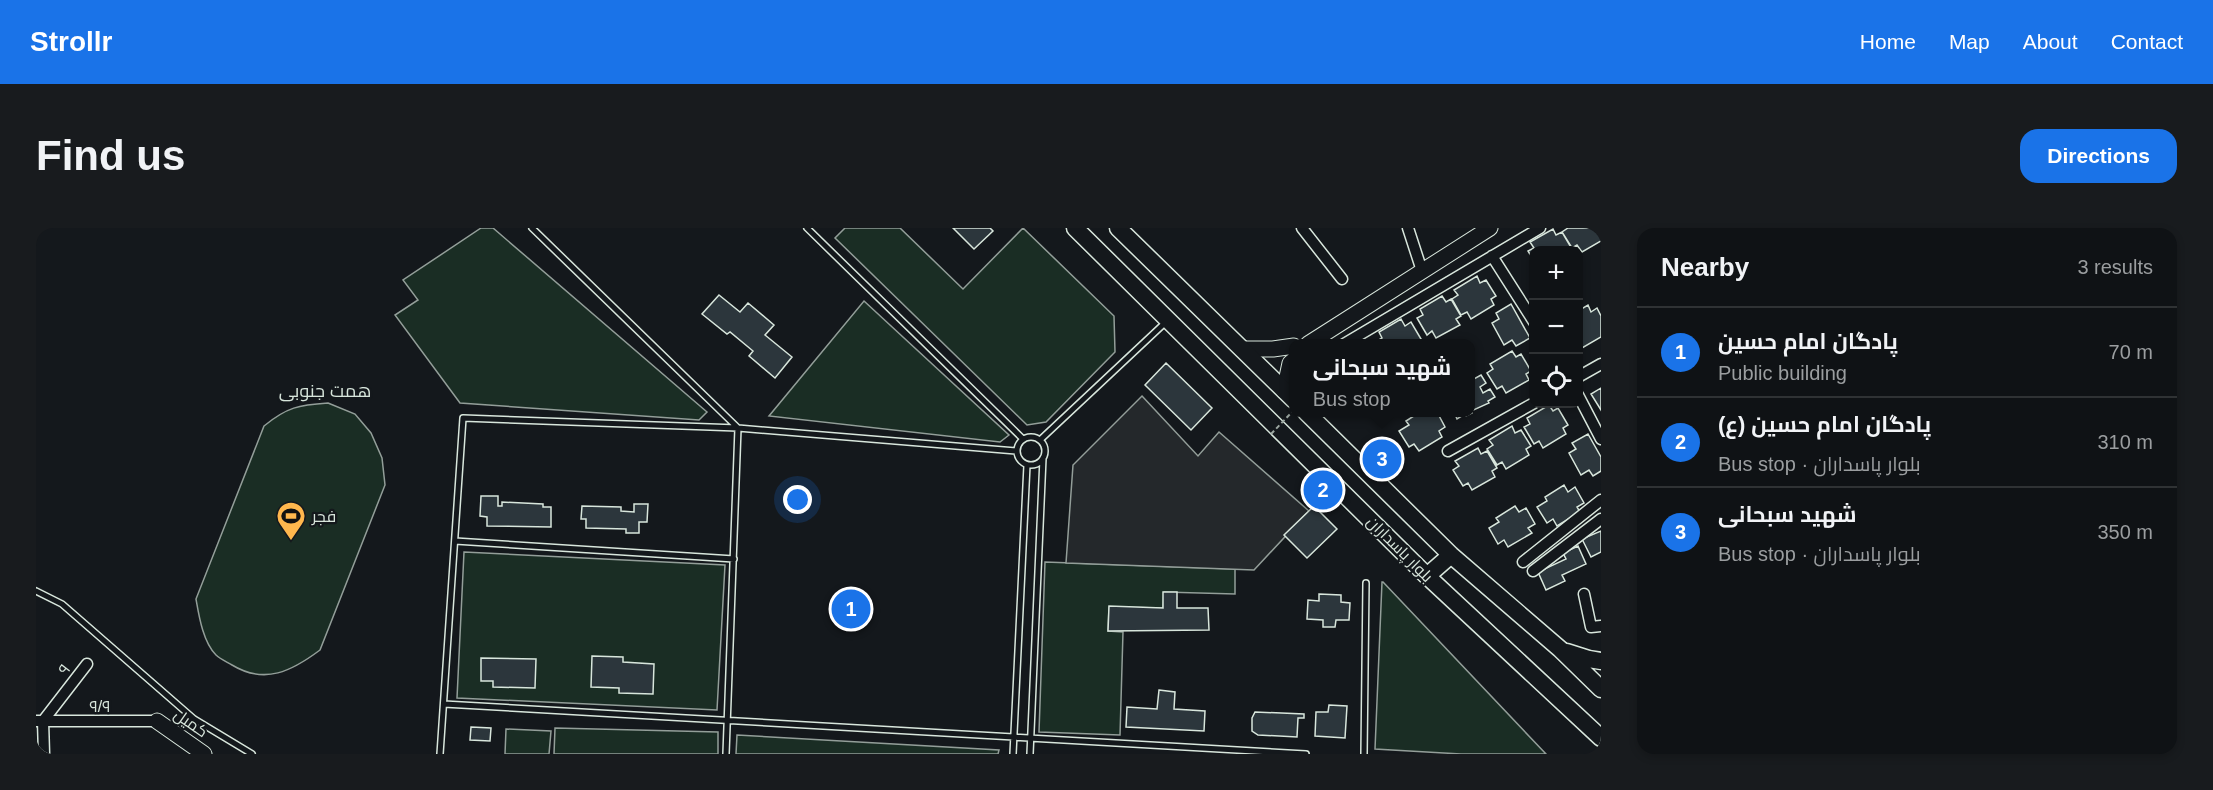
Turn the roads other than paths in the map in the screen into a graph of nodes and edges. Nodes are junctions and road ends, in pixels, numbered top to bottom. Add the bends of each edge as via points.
1 (531, 228) edge
2 (807, 228) edge
3 (1075, 228) edge
4 (1118, 228) edge
5 (1302, 228) edge
6 (1408, 228) edge
7 (1490, 228) edge
8 (1540, 228) edge
9 (1492, 256) junction
10 (1422, 271) junction
11 (1342, 279) dead end
12 (1529, 316) edge
13 (1168, 320) junction
14 (1316, 339) edge
15 (1352, 339) edge
16 (1289, 347) edge
17 (1242, 349) junction
18 (1601, 364) edge
19 (1583, 374) edge
20 (1289, 395) edge
21 (1583, 404) edge
22 (1529, 405) edge
23 (1311, 417) edge
24 (738, 428) junction
25 (1601, 438) edge
26 (1023, 439) junction
27 (1040, 440) junction
28 (1016, 451) junction
29 (1448, 451) dead end
30 (1043, 458) junction
31 (1027, 465) junction
32 (1601, 500) edge
33 (1601, 519) edge
34 (455, 541) junction
35 (1451, 555) junction
36 (734, 559) junction
37 (1523, 562) dead end
38 (1533, 571) dead end
39 (1427, 576) junction
40 (1366, 583) dead end
41 (36, 591) edge
42 (1584, 594) dead end
43 (1601, 626) edge
44 (1560, 649) junction
45 (1601, 661) edge
46 (87, 664) dead end
47 (1601, 688) edge
48 (444, 704) junction
49 (40, 721) edge
50 (157, 721) joint
51 (728, 721) junction
52 (1014, 737) junction
53 (1031, 738) junction
54 (1601, 738) edge
55 (1185, 747) junction
56 (44, 754) edge
57 (204, 754) edge
58 (252, 754) edge
59 (440, 754) edge
60 (726, 754) edge
61 (1013, 754) edge
62 (1030, 754) edge
63 (1184, 754) edge
64 (1306, 754) edge
65 (1364, 754) edge

1 - 24 lane
2 - 26 lane
3 - 13 main road, بلوار پاسداران
4 - 17 main road
5 - 11 street
6 - 10 street
7 - 10 street
8 - 9 street
9 - 12 street
9 - 15 street
10 - 14 street
13 - 27 lane
13 - 39 main road, بلوار پاسداران
16 - 17 street
17 - 20 main road
18 - 19 street
21 - 25 street
22 - 29 street
23 - 35 main road, بلوار پاسداران
24 - 28 lane
24 - 34 lane via 463,418
24 - 36 lane
26 - 27 lane
26 - 28 lane
27 - 30 lane via 1045,448
28 - 31 lane
30 - 31 lane
30 - 53 lane
31 - 52 lane
32 - 37 street
33 - 38 street
34 - 36 lane
34 - 48 lane
35 - 39 main road
35 - 44 main road, بلوار پاسداران
36 - 51 lane
39 - 54 main road, بلوار پاسداران
40 - 65 lane
41 - 58 lane via 62,604 194,719
42 - 43 street via 1591,627
44 - 45 main road
44 - 47 main road, بلوار پاسداران
46 - 49 street, ۹
48 - 51 lane
48 - 59 lane
49 - 50 street, ۹/۹
49 - 56 street
50 - 57 street, کمیل
51 - 52 lane
51 - 60 lane
52 - 53 lane
52 - 61 lane
53 - 55 lane
53 - 62 lane
55 - 63 lane
55 - 64 lane

